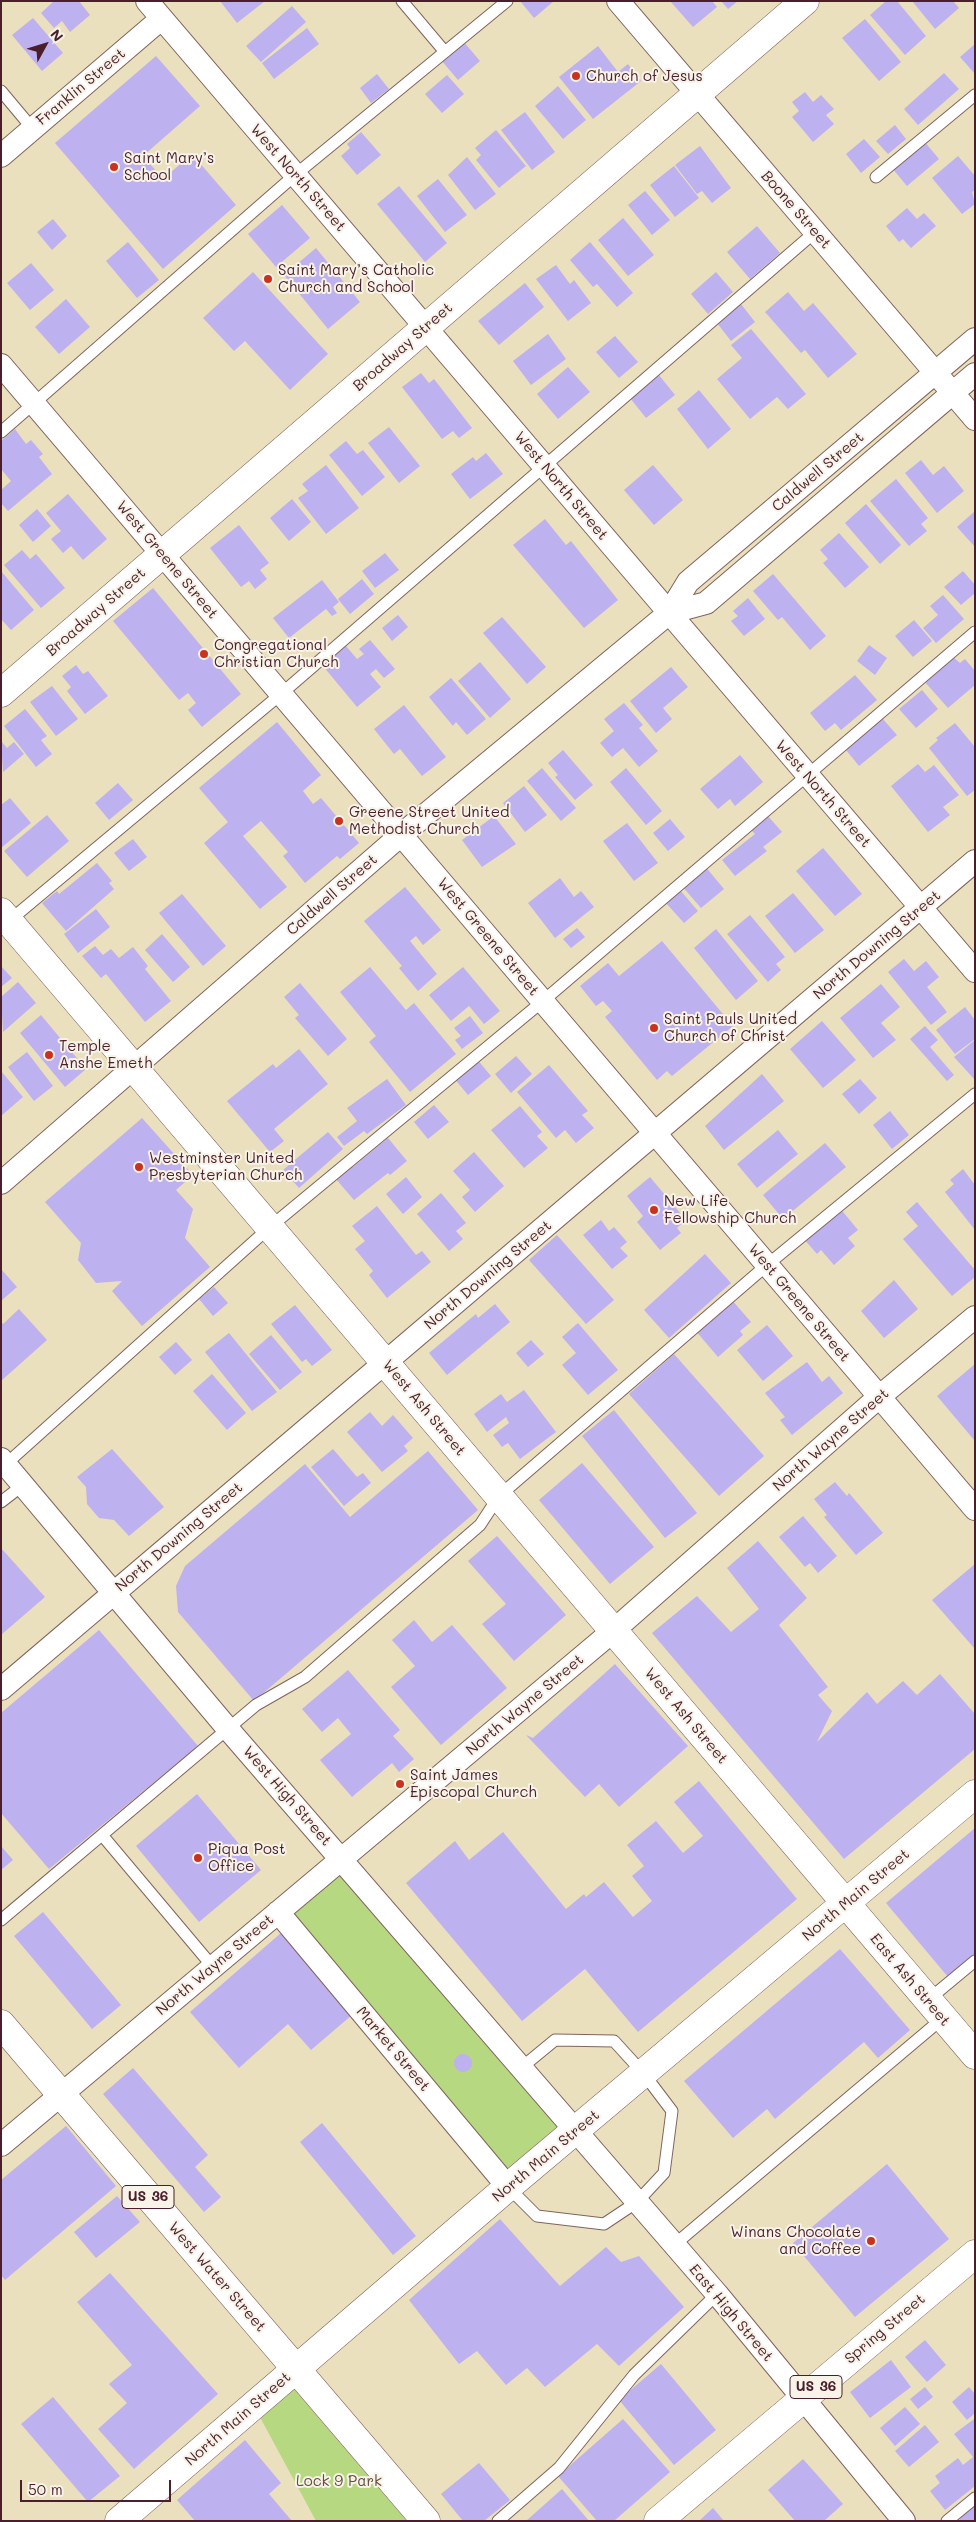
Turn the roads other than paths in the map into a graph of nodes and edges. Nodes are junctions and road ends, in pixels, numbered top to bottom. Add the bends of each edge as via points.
1 (147, 1) edge
2 (402, 1) edge
3 (507, 1) edge
4 (618, 1) edge
5 (805, 1) edge
6 (162, 19) junction
7 (445, 52) junction
8 (1, 91) edge
9 (697, 94) junction
10 (975, 95) edge
11 (32, 128) junction
12 (1, 156) edge
13 (295, 176) junction
14 (876, 177) dead end
15 (815, 232) junction
16 (426, 328) junction
17 (975, 339) edge
18 (1, 365) edge
19 (935, 373) junction
20 (975, 374) edge
21 (953, 393) junction
22 (34, 403) junction
23 (975, 419) edge
24 (1, 432) edge
25 (544, 466) junction
26 (162, 554) junction
27 (669, 613) junction
28 (975, 632) edge
29 (1, 693) edge
30 (281, 694) junction
31 (807, 775) junction
32 (401, 834) junction
33 (975, 861) edge
34 (920, 907) junction
35 (4, 920) edge
36 (975, 971) edge
37 (543, 1001) junction
38 (135, 1067) junction
39 (975, 1094) edge
40 (655, 1133) junction
41 (1, 1183) edge
42 (270, 1227) junction
43 (768, 1265) junction
44 (975, 1317) edge
45 (385, 1362) junction
46 (879, 1397) junction
47 (4, 1462) edge
48 (23, 1484) junction
49 (499, 1496) junction
50 (1, 1502) edge
51 (975, 1509) edge
52 (114, 1593) junction
53 (613, 1631) junction
54 (1, 1689) edge
55 (228, 1729) junction
56 (975, 1794) edge
57 (102, 1835) junction
58 (342, 1859) junction
59 (846, 1904) junction
60 (278, 1912) junction
61 (1, 1920) edge
62 (975, 1961) edge
63 (214, 1967) junction
64 (936, 2009) junction
65 (1, 2024) edge
66 (975, 2055) edge
67 (521, 2068) junction
68 (644, 2074) junction
69 (60, 2096) junction
70 (576, 2130) junction
71 (1, 2145) edge
72 (508, 2187) junction
73 (637, 2202) junction
74 (674, 2245) junction
75 (975, 2254) edge
76 (716, 2294) junction
77 (296, 2369) junction
78 (802, 2399) junction
79 (975, 2498) edge
80 (119, 2521) edge
81 (426, 2521) edge
82 (498, 2521) edge
83 (658, 2521) edge
84 (904, 2521) edge
85 (947, 2521) edge

1 - 6 street, West North Street
2 - 7 lane
3 - 7 lane
4 - 9 street, Boone Street
5 - 9 street, Broadway Street
6 - 11 street, Franklin Street
6 - 13 street, West North Street
7 - 13 lane
8 - 11 lane
9 - 15 street, Boone Street
9 - 16 street, Broadway Street
10 - 14 lane
11 - 12 street, Franklin Street
13 - 16 street, West North Street
13 - 22 lane
15 - 19 street, Boone Street
15 - 25 lane
16 - 25 street, West North Street
16 - 26 street, Broadway Street
17 - 19 street, Caldwell Street
18 - 22 street, West Greene Street
19 - 21 street, Boone Street
19 - 27 street, Caldwell Street via 688,582
20 - 21 street, Caldwell Street
21 - 23 street, Boone Street
21 - 27 street, Caldwell Street via 706,603
22 - 24 lane
22 - 26 street, West Greene Street
25 - 27 street, West North Street
25 - 30 lane
26 - 29 street, Broadway Street
26 - 30 street, West Greene Street
27 - 31 street, West North Street
27 - 32 street, Caldwell Street
28 - 31 lane
30 - 32 street, West Greene Street
30 - 35 lane
31 - 34 street, West North Street
31 - 37 lane
32 - 37 street, West Greene Street
32 - 38 street, Caldwell Street
33 - 34 street, North Downing Street
34 - 36 street, West North Street
34 - 40 street, North Downing Street
35 - 38 street, West Ash Street
37 - 40 street, West Greene Street
37 - 42 lane
38 - 41 street, Caldwell Street
38 - 42 street, West Ash Street
39 - 43 lane
40 - 43 street, West Greene Street
40 - 45 street, North Downing Street
42 - 45 street, West Ash Street
42 - 47 lane
43 - 46 street, West Greene Street
43 - 49 lane
44 - 46 street, North Wayne Street
45 - 49 street, West Ash Street
45 - 52 street, North Downing Street
46 - 51 street, West Greene Street
46 - 53 street, North Wayne Street
47 - 48 street, West High Street
48 - 50 lane
48 - 52 street, West High Street
49 - 53 street, West Ash Street
49 - 55 lane via 480,1525 305,1677 256,1705
52 - 54 street, North Downing Street
52 - 55 street, West High Street
53 - 58 street, North Wayne Street
53 - 59 street, West Ash Street
55 - 57 lane
55 - 58 street, West High Street
56 - 59 street, North Main Street
57 - 61 lane
57 - 63 lane
58 - 60 street, North Wayne Street
58 - 67 street, West High Street
59 - 64 street, East Ash Street
59 - 68 street, North Main Street
60 - 63 street, North Wayne Street
60 - 72 street, Market Street
62 - 64 lane
63 - 69 street, North Wayne Street
64 - 66 street, East Ash Street
64 - 74 lane
65 - 69 street, West Water Street / US 36
67 - 68 lane via 555,2040 614,2041
67 - 70 street, West High Street
68 - 70 street, North Main Street
68 - 73 lane via 672,2111 664,2173
69 - 71 street, North Wayne Street
69 - 77 street, West Water Street / US 36
70 - 72 street, North Main Street
70 - 73 street, East High Street
72 - 73 lane via 536,2216 604,2224
72 - 77 street, North Main Street
73 - 74 street, East High Street
74 - 76 street, East High Street
75 - 78 street, Spring Street / US 36
76 - 78 street, East High Street
76 - 82 lane via 634,2375 559,2468
77 - 80 street, North Main Street
77 - 81 street, US 36
78 - 83 street, Spring Street / US 36
78 - 84 street, East High Street
79 - 85 lane

